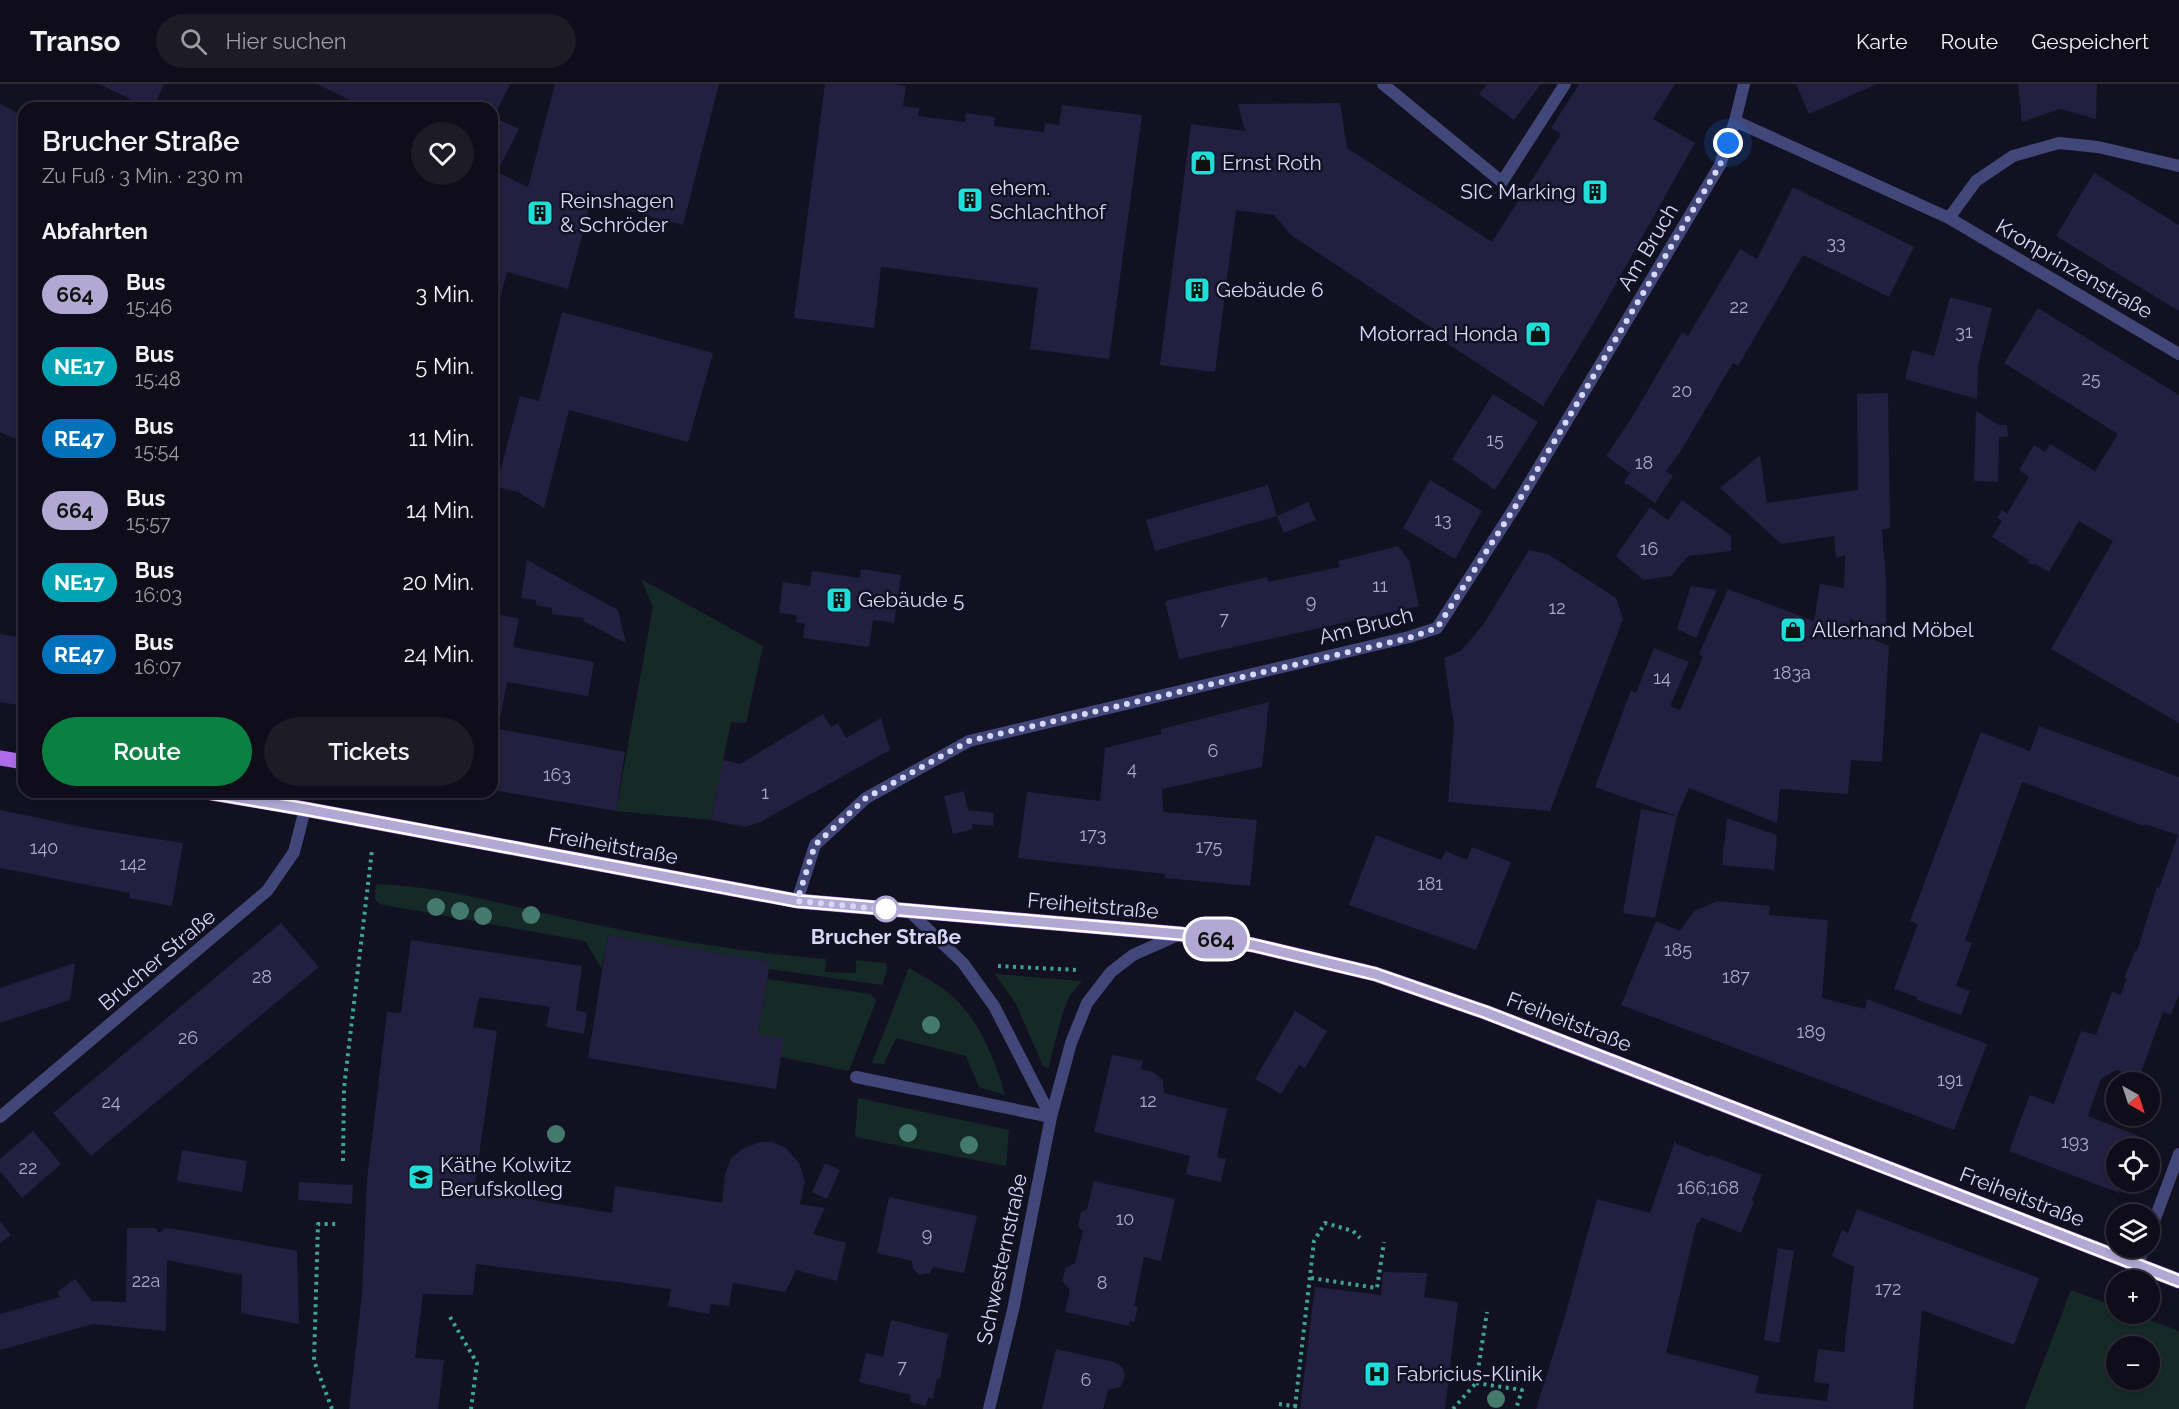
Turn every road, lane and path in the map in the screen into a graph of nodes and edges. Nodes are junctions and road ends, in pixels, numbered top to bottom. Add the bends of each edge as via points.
1 (1383, 84) edge
2 (1565, 84) edge
3 (1744, 84) edge
4 (1735, 121) junction
5 (2179, 166) edge
6 (1949, 218) junction
7 (2179, 354) edge
8 (0, 758) edge
9 (18, 761) edge
10 (241, 798) edge
11 (305, 809) junction
12 (376, 823) junction
13 (797, 901) junction
14 (910, 912) junction
15 (1181, 934) junction
16 (997, 966) dead end
17 (1079, 970) dead end
18 (856, 1077) dead end
19 (0, 1117) edge
20 (1051, 1117) junction
21 (2179, 1154) edge
22 (343, 1161) dead end
23 (2160, 1205) edge
24 (338, 1224) dead end
25 (1360, 1238) dead end
26 (1384, 1242) dead end
27 (2140, 1258) edge
28 (2138, 1264) junction
29 (1311, 1278) junction
30 (2179, 1281) edge
31 (1487, 1312) dead end
32 (450, 1317) dead end
33 (1476, 1383) junction
34 (332, 1409) edge
35 (471, 1409) edge
36 (989, 1409) edge
37 (1282, 1409) edge
38 (1453, 1409) edge
39 (1516, 1409) edge

1 - 2 street via 1502,182
3 - 4 street, Am Bruch
4 - 6 street, Kronprinzenstraße
4 - 13 street, Am Bruch via 1720,165 1515,507 1437,628 1409,638 969,741 866,798 815,845
5 - 6 street via 2098,147 2059,143 2013,156 1976,181
6 - 7 street, Kronprinzenstraße
8 - 9 main road
10 - 11 main road, Freiheitstraße
11 - 12 main road, Freiheitstraße
11 - 19 street, Brucher Straße via 294,852 267,891
12 - 13 main road, Freiheitstraße
12 - 22 path via 344,1088
13 - 14 main road, Freiheitstraße
14 - 15 main road, Freiheitstraße
14 - 20 street via 963,963 994,1006
15 - 20 street, Schwesternstraße via 1132,955 1111,972 1087,1003 1071,1043
15 - 28 main road, Freiheitstraße via 1253,945 1375,974 1485,1012
16 - 17 path
18 - 20 street
20 - 36 street, Schwesternstraße
21 - 23 street
24 - 34 path via 318,1224 314,1361
25 - 29 path via 1353,1231 1325,1223 1314,1241
26 - 29 path via 1377,1288
27 - 28 street
28 - 30 main road, Freiheitstraße
29 - 37 path via 1297,1407 1279,1404
31 - 33 path
32 - 35 path via 477,1363
33 - 38 path
33 - 39 path via 1522,1390

